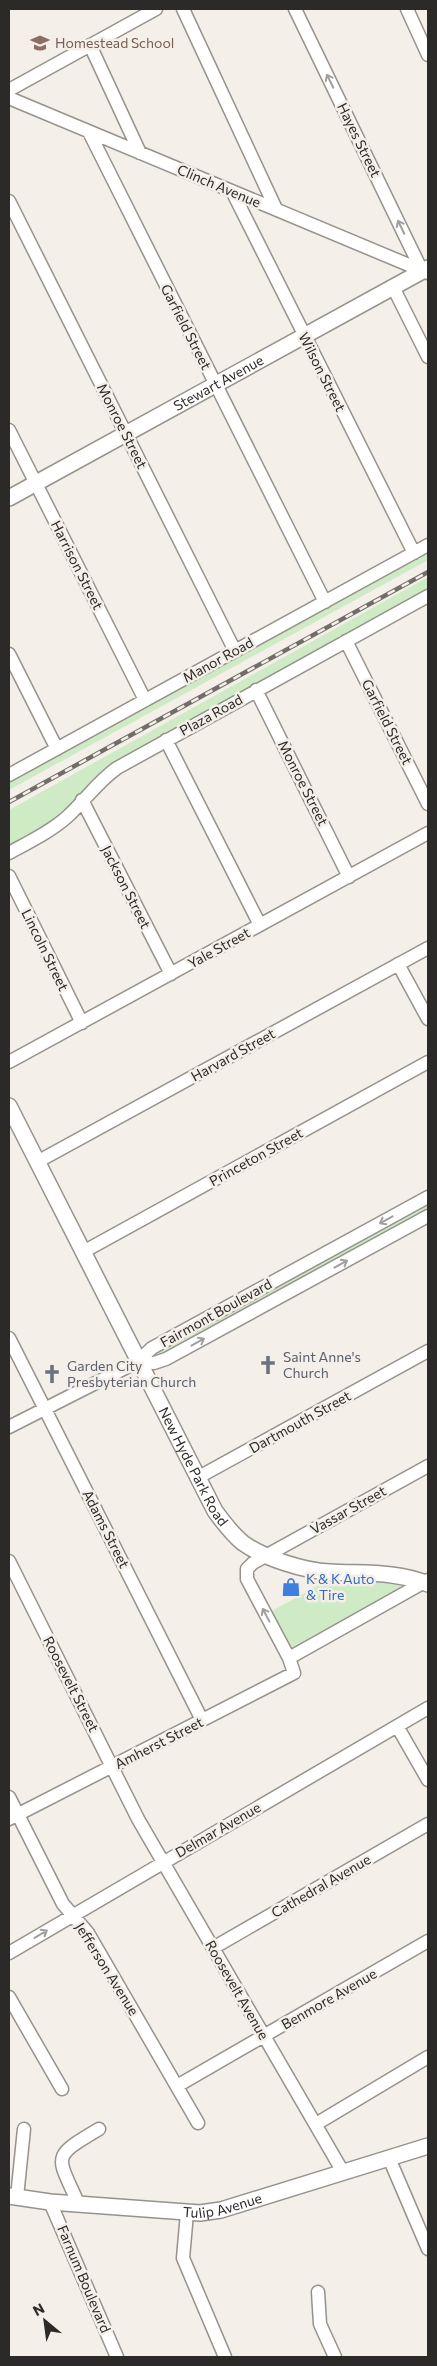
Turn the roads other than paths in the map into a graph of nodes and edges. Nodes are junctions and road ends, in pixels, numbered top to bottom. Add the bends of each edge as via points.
1 (156, 9) edge
2 (183, 9) edge
3 (295, 9) edge
4 (406, 9) edge
5 (90, 46) junction
6 (428, 55) edge
7 (9, 90) edge
8 (9, 98) edge
9 (89, 132) junction
10 (140, 153) junction
11 (232, 191) junction
12 (9, 201) edge
13 (276, 209) junction
14 (426, 271) edge
15 (393, 287) junction
16 (304, 336) junction
17 (428, 357) edge
18 (215, 384) junction
19 (9, 430) edge
20 (126, 434) junction
21 (36, 483) junction
22 (9, 498) edge
23 (428, 545) edge
24 (414, 553) junction
25 (428, 596) edge
26 (325, 602) junction
27 (346, 641) junction
28 (235, 651) junction
29 (9, 654) edge
30 (256, 690) junction
31 (145, 700) junction
32 (166, 740) junction
33 (57, 749) junction
34 (9, 775) edge
35 (82, 800) junction
36 (428, 804) edge
37 (428, 833) edge
38 (9, 853) edge
39 (9, 876) edge
40 (349, 876) junction
41 (260, 925) junction
42 (428, 948) edge
43 (398, 964) junction
44 (171, 974) junction
45 (428, 1019) edge
46 (82, 1023) junction
47 (9, 1062) edge
48 (428, 1062) edge
49 (9, 1106) edge
50 (37, 1162) junction
51 (428, 1197) edge
52 (428, 1216) edge
53 (83, 1252) junction
54 (9, 1338) edge
55 (428, 1351) edge
56 (137, 1362) junction
57 (44, 1409) junction
58 (9, 1427) edge
59 (428, 1466) edge
60 (197, 1478) junction
61 (268, 1555) junction
62 (9, 1561) edge
63 (427, 1582) edge
64 (289, 1658) junction
65 (428, 1708) edge
66 (202, 1720) junction
67 (397, 1726) junction
68 (112, 1766) junction
69 (428, 1780) edge
70 (9, 1798) edge
71 (132, 1807) joint
72 (13, 1816) edge
73 (428, 1824) edge
74 (163, 1862) junction
75 (72, 1915) junction
76 (428, 1941) edge
77 (213, 1948) junction
78 (9, 1953) edge
79 (9, 1997) edge
80 (264, 2036) junction
81 (428, 2057) edge
82 (177, 2086) junction
83 (62, 2089) dead end
84 (198, 2123) dead end
85 (316, 2124) junction
86 (24, 2129) dead end
87 (99, 2129) dead end
88 (428, 2146) edge
89 (389, 2158) junction
90 (343, 2172) junction
91 (13, 2197) edge
92 (50, 2202) junction
93 (78, 2203) junction
94 (187, 2213) junction
95 (428, 2250) edge
96 (318, 2292) dead end
97 (116, 2357) edge
98 (225, 2357) edge
99 (335, 2357) edge

1 - 5 street
2 - 13 street
14 -> 3 street, Hayes Street
4 - 6 street
5 - 7 street
5 - 10 street
8 - 9 street, Clinch Avenue
9 - 10 street, Clinch Avenue
9 - 18 street, Garfield Street
10 - 11 street, Clinch Avenue
11 - 13 street, Clinch Avenue
11 - 16 street, Wilson Street
12 - 20 street, Monroe Street
13 - 14 street, Clinch Avenue
14 - 15 main road, Stewart Avenue
15 - 16 main road, Stewart Avenue
15 - 17 street
16 - 18 main road, Stewart Avenue
16 - 24 street, Wilson Street
18 - 20 main road, Stewart Avenue
18 - 26 street, Garfield Street
19 - 21 street, Harrison Street
20 - 21 main road, Stewart Avenue
20 - 28 street, Monroe Street
21 - 22 main road, Stewart Avenue
21 - 31 street, Harrison Street
23 - 24 street, Manor Road
24 - 26 street, Manor Road
25 - 27 street, Plaza Road
26 - 28 street, Manor Road
27 - 30 street, Plaza Road
27 - 36 street, Garfield Street
28 - 31 street, Manor Road
29 - 33 street
30 - 32 street, Plaza Road
30 - 40 street, Monroe Street
31 - 33 street, Manor Road
32 - 35 street, Plaza Road via 108,775
32 - 41 street
33 - 34 street, Manor Road
35 - 38 street, Plaza Road via 55,827
35 - 44 street, Jackson Street
37 - 40 street, Yale Street
39 - 46 street, Lincoln Street
40 - 41 street, Yale Street
41 - 44 street, Yale Street
42 - 43 street, Harvard Street
43 - 45 street
43 - 50 street, Harvard Street
44 - 46 street, Yale Street
46 - 47 street, Yale Street
48 - 53 street, Princeton Street
49 - 50 main road, New Hyde Park Road
50 - 53 main road, New Hyde Park Road
51 -> 56 street, Fairmont Boulevard via 152,1348
56 -> 52 street, Fairmont Boulevard via 166,1360
53 - 56 main road, New Hyde Park Road
54 - 57 street, Adams Street
55 - 60 street, Dartmouth Street
56 - 57 street
56 - 60 main road, New Hyde Park Road
57 - 58 street
57 - 66 street, Adams Street
59 - 61 street, Vassar Street
60 - 61 main road, New Hyde Park Road via 214,1511 231,1531 244,1543
61 - 63 main road, New Hyde Park Road via 312,1570 386,1573
64 -> 61 street, Vassar Street via 247,1579 247,1570 253,1563
62 - 68 street, Roosevelt Street
63 - 64 street
64 - 66 street, Amherst Street via 294,1673
65 - 67 street, Delmar Avenue
66 - 68 street, Amherst Street
67 - 69 street
67 - 74 street, Delmar Avenue
68 - 71 street, Roosevelt Street
68 - 72 street, Amherst Street
70 - 72 street, Jefferson Avenue
71 - 74 street, Roosevelt Avenue
72 - 75 street, Jefferson Avenue
73 - 77 street, Cathedral Avenue
74 - 75 street, Delmar Avenue
74 - 77 street, Roosevelt Avenue
78 -> 75 street, Delmar Avenue
75 - 82 street, Jefferson Avenue via 88,1933
76 - 80 street, Benmore Avenue
77 - 80 street, Roosevelt Avenue
79 - 83 street
80 - 82 street, Benmore Avenue
80 - 85 street, Roosevelt Avenue
81 - 85 street
82 - 84 street, Jefferson Avenue
85 - 90 street, Roosevelt Avenue
86 - 91 street
87 - 93 street via 70,2146 61,2160 61,2167
88 - 89 main road, Tulip Avenue
89 - 90 main road, Tulip Avenue
89 - 95 street
90 - 94 main road, Tulip Avenue via 221,2210
91 - 92 main road, Tulip Avenue
92 - 93 main road, Tulip Avenue
92 - 97 street, Farnum Boulevard
93 - 94 main road, Tulip Avenue
94 - 98 street via 183,2258
96 - 99 street via 320,2324

